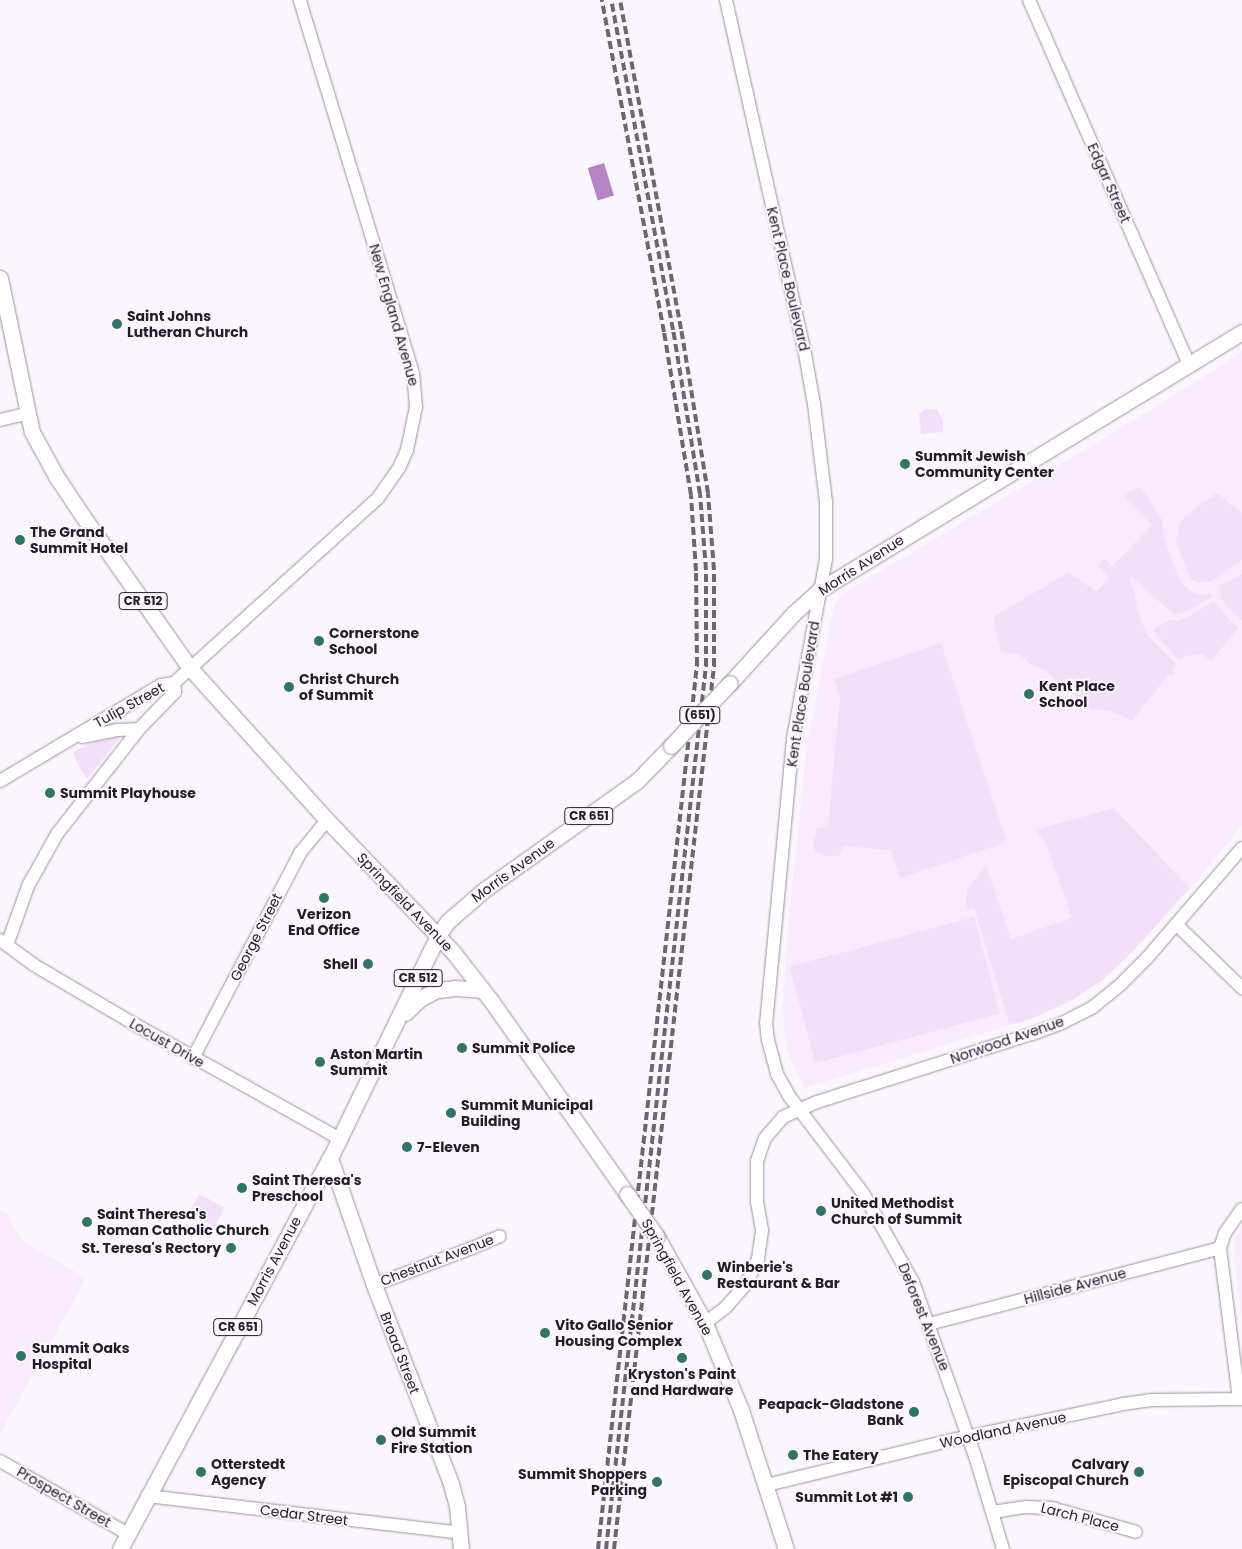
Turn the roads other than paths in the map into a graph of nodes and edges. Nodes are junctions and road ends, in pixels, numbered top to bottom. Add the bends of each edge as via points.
1 (300, 0) edge
2 (726, 0) edge
3 (1029, 0) edge
4 (0, 278) edge
5 (1242, 332) edge
6 (1190, 366) junction
7 (27, 414) junction
8 (0, 420) edge
9 (821, 589) junction
10 (190, 668) junction
11 (174, 683) junction
12 (139, 729) junction
13 (66, 741) junction
14 (671, 746) joint
15 (0, 781) edge
16 (327, 820) junction
17 (1242, 848) edge
18 (1177, 925) junction
19 (438, 936) junction
20 (4, 942) edge
21 (1242, 988) edge
22 (482, 990) junction
23 (399, 1019) junction
24 (194, 1058) junction
25 (797, 1109) junction
26 (340, 1139) junction
27 (330, 1158) junction
28 (1242, 1209) edge
29 (500, 1236) dead end
30 (1220, 1248) junction
31 (374, 1285) junction
32 (705, 1323) junction
33 (929, 1324) junction
34 (1240, 1399) edge
35 (969, 1437) junction
36 (0, 1461) edge
37 (767, 1485) junction
38 (147, 1496) junction
39 (993, 1512) junction
40 (1136, 1532) dead end
41 (461, 1533) junction
42 (128, 1534) junction
43 (120, 1549) edge
44 (461, 1549) edge
45 (786, 1549) edge
46 (1003, 1549) edge

1 - 10 street, New England Avenue via 413,374 416,407 413,426 399,468 378,498
2 - 9 street, Kent Place Boulevard via 814,404 826,502 826,559
3 - 6 street, Edgar Street
4 - 7 main road, Springfield Avenue / CR 512
5 - 6 main road, Morris Avenue
6 - 9 main road, Morris Avenue
7 - 8 street
7 - 10 main road, Springfield Avenue / CR 512 via 32,432 56,476
9 - 14 main road, Morris Avenue / (651), bridge via 787,620
9 - 25 street, Kent Place Boulevard via 793,739 766,1022 775,1067
10 - 11 street, Tulip Street
10 - 16 main road, Springfield Avenue / CR 512
11 - 12 street via 175,692
11 - 13 street, Tulip Street via 161,685
12 - 13 street, Tulip Street via 104,732
12 - 20 street via 49,848 28,886
13 - 15 street, Tulip Street
14 - 19 main road, Morris Avenue / CR 651 via 637,782 462,908
16 - 19 main road, Springfield Avenue / CR 512
16 - 24 street, George Street via 297,858
17 - 18 street, Norwood Avenue
18 - 21 street
18 - 25 street, Norwood Avenue via 1121,984 1093,1007 1062,1023
19 - 22 main road, Springfield Avenue
19 - 23 main road, Morris Avenue / CR 512
20 - 24 street, Locust Drive via 34,965
22 - 23 main road via 455,988 428,993
22 - 32 main road, Springfield Avenue, bridge via 657,1237
23 - 26 main road, Morris Avenue / CR 512
24 - 26 street, Locust Drive
25 - 32 street via 783,1117 771,1130 760,1150 756,1183 762,1230 753,1270 738,1294
25 - 33 street, Deforest Avenue via 863,1193 905,1267
26 - 27 main road, Morris Avenue / CR 512
27 - 31 main road, Broad Street
27 - 38 main road, Morris Avenue / CR 651
28 - 30 street via 1225,1233
29 - 31 street, Chestnut Avenue
30 - 33 street, Hillside Avenue
30 - 34 street
31 - 41 main road, Broad Street via 451,1484
32 - 37 main road, Springfield Avenue via 741,1410
33 - 35 street, Deforest Avenue
34 - 35 street, Woodland Avenue via 1152,1400 1123,1404
35 - 37 street, Woodland Avenue
35 - 39 street, Deforest Avenue
36 - 42 street, Prospect Street
37 - 45 main road, Springfield Avenue
38 - 41 street, Cedar Street
38 - 42 main road, Morris Avenue / CR 651
39 - 40 street, Larch Place via 1031,1506 1052,1508
39 - 46 street, Deforest Avenue
41 - 44 main road, Broad Street
42 - 43 main road, Morris Avenue / CR 651

